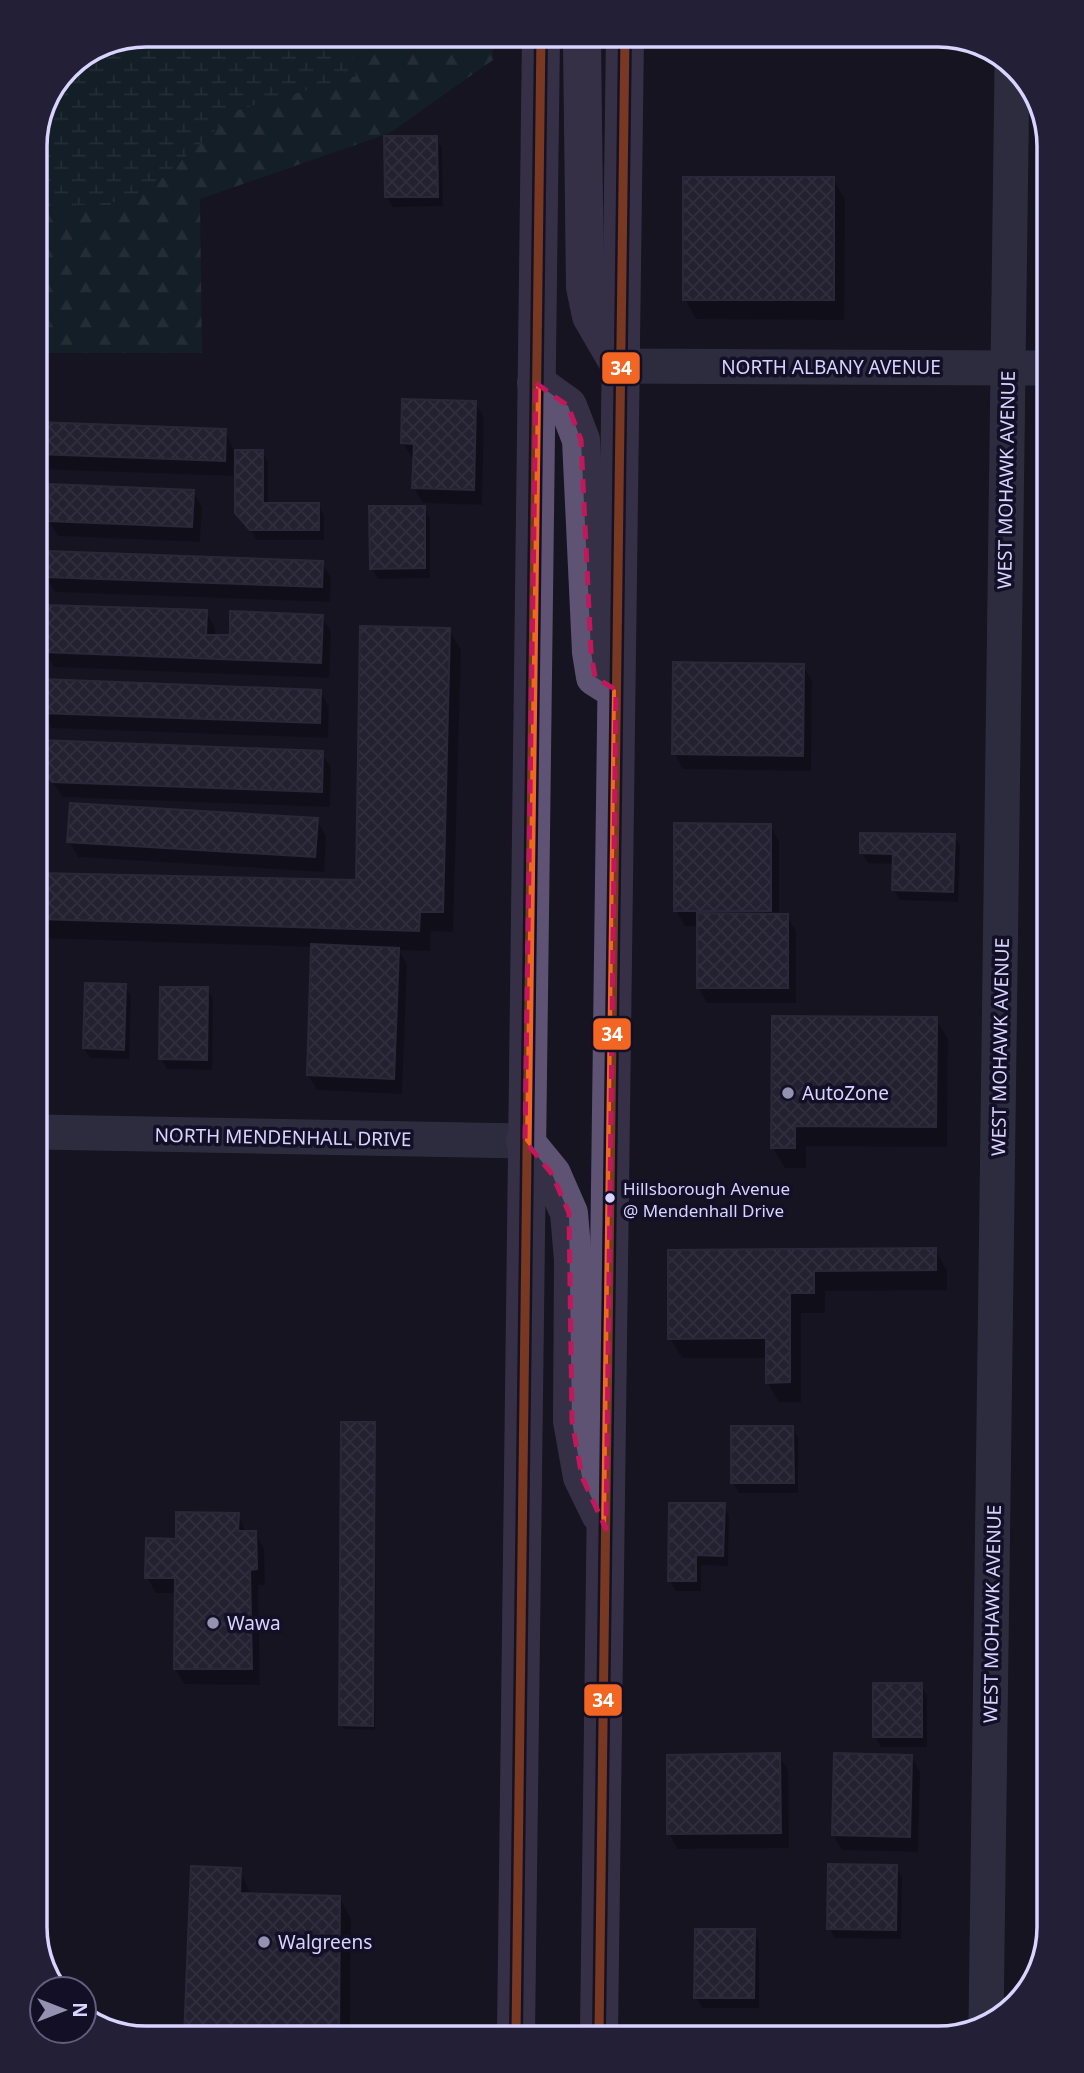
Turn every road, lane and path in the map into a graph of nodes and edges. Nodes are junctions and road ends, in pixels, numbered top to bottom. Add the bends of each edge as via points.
1 (541, 47) edge
2 (582, 47) edge
3 (625, 47) edge
4 (1012, 81) edge
5 (620, 366) junction
6 (1007, 368) junction
7 (1037, 368) edge
8 (536, 383) junction
9 (617, 690) junction
10 (47, 1132) edge
11 (525, 1141) junction
12 (606, 1529) junction
13 (986, 2013) edge
14 (516, 2026) edge
15 (599, 2026) edge

1 - 8 main road
2 - 5 main road via 585,287 591,316
3 - 5 main road
4 - 6 street, WEST MOHAWK AVENUE
5 - 6 street, NORTH ALBANY AVENUE
5 - 9 main road
6 - 7 street, NORTH ALBANY AVENUE
6 - 13 street, WEST MOHAWK AVENUE
8 - 9 main road via 568,406 581,440 591,652 595,677
8 - 11 main road
9 - 12 main road
10 - 11 street, NORTH MENDENHALL DRIVE
11 - 12 main road via 552,1174 569,1213 572,1420 582,1477
11 - 14 main road
12 - 15 main road

